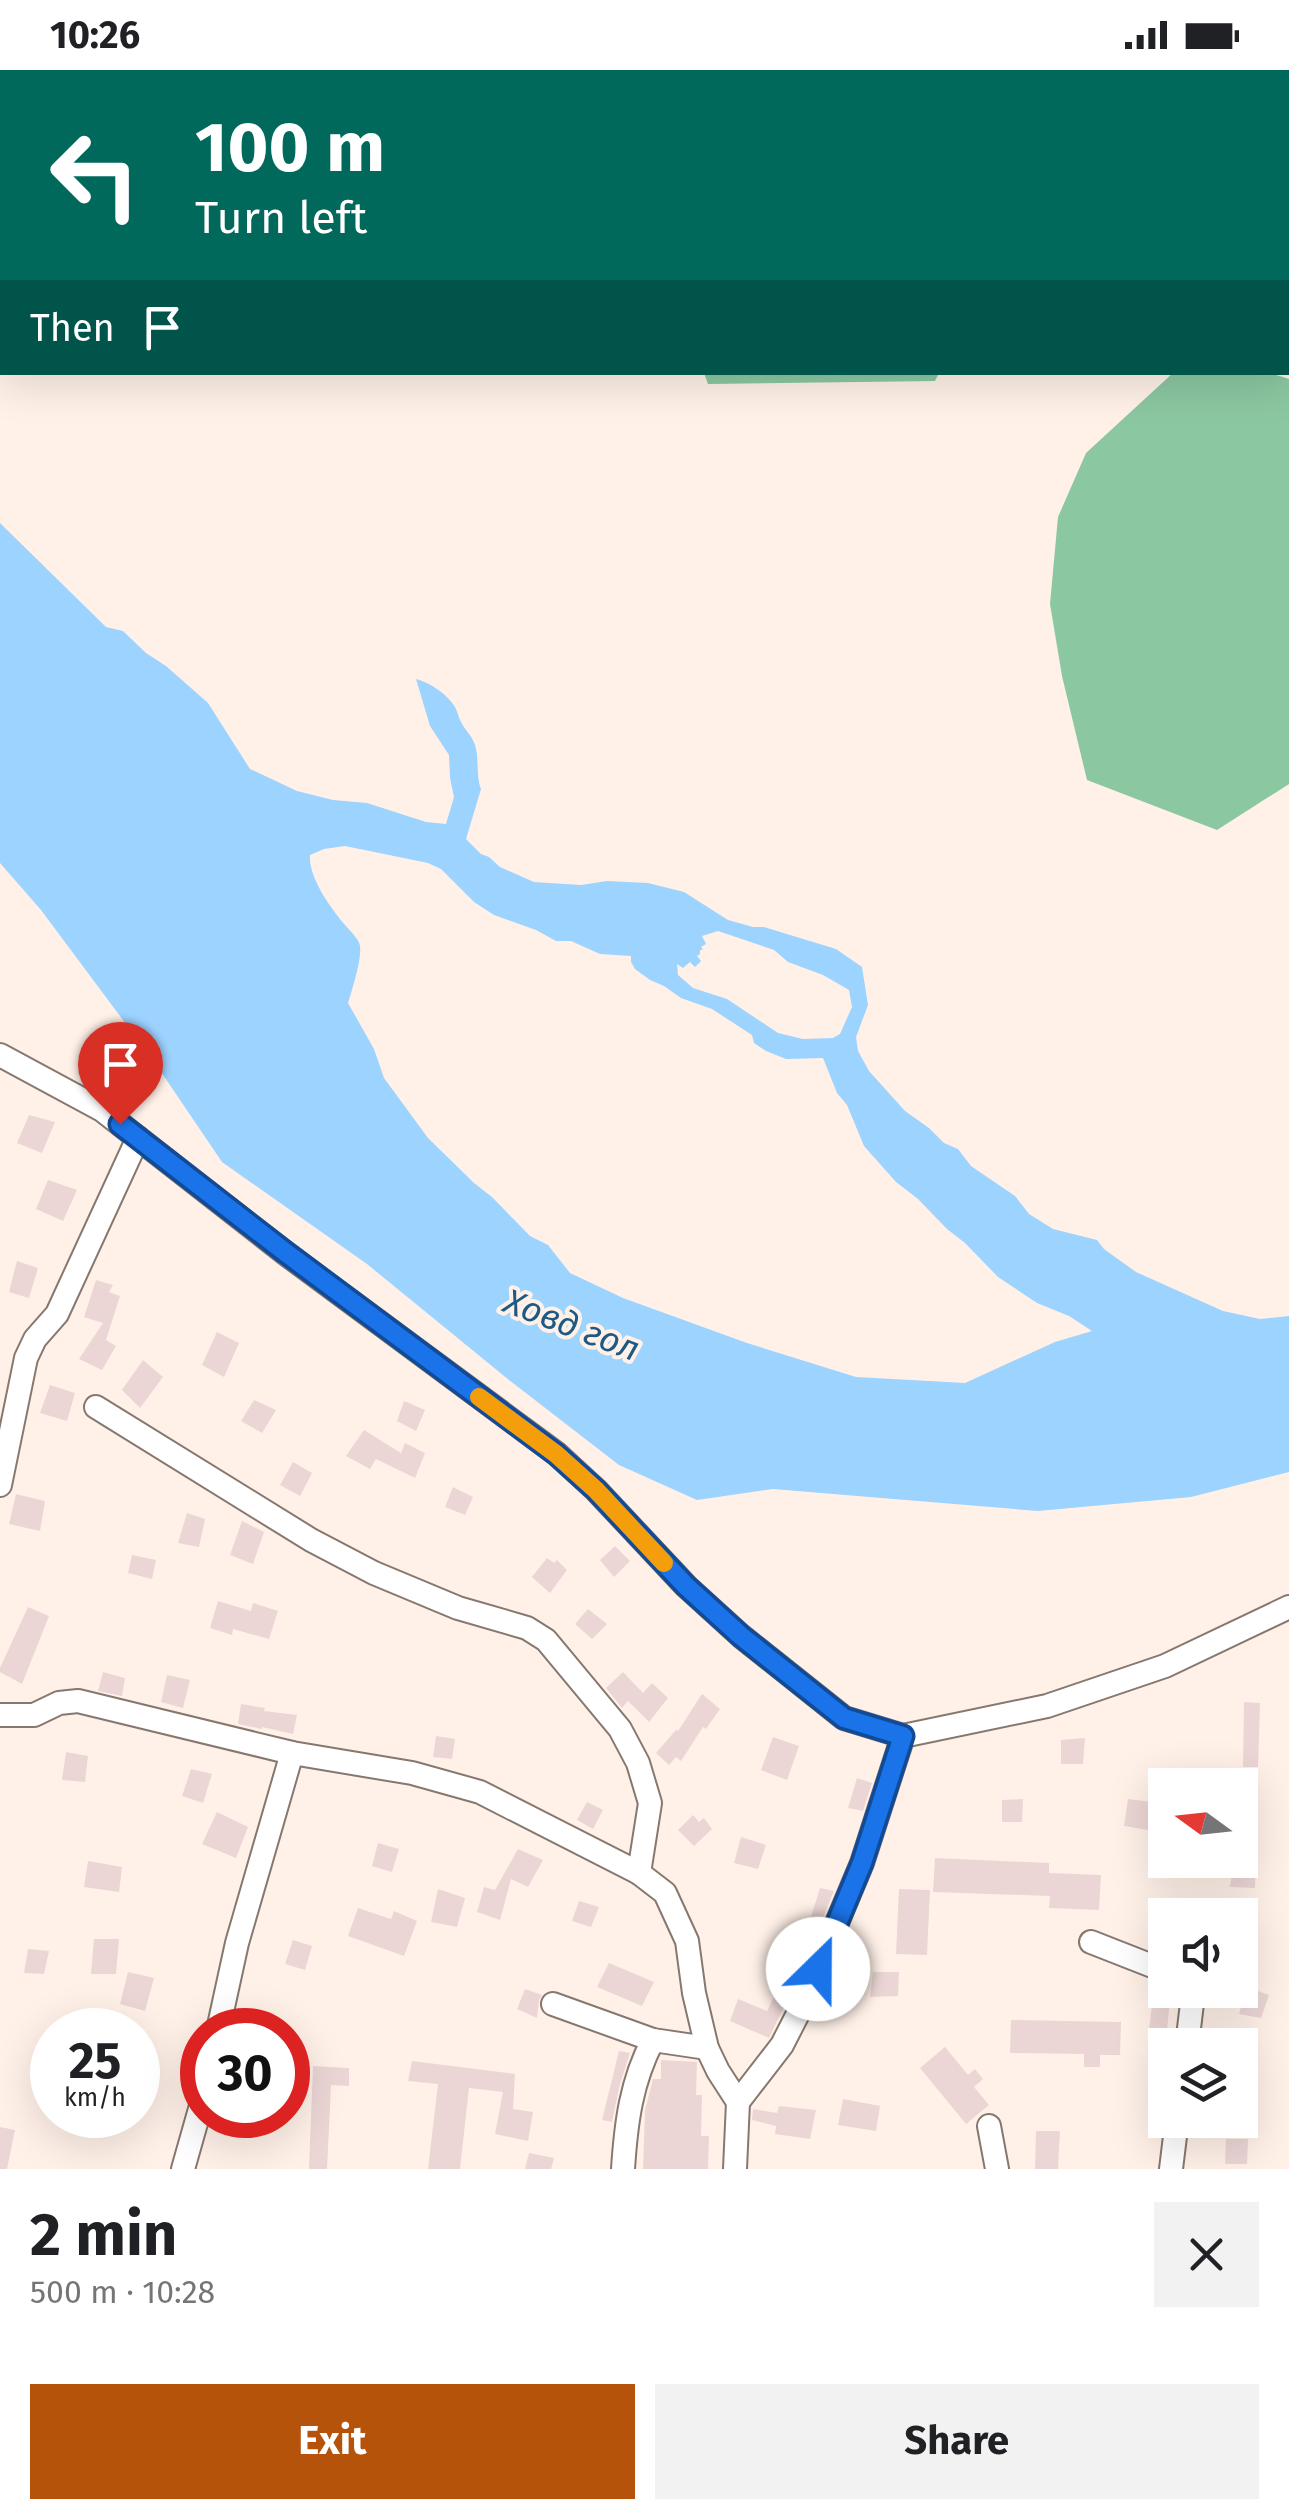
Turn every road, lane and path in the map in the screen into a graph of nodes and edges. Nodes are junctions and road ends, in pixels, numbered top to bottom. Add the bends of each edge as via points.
1 (0, 1056) edge
2 (138, 1138) junction
3 (96, 1407) dead end
4 (0, 1485) edge
5 (1289, 1607) edge
6 (0, 1715) edge
7 (903, 1736) junction
8 (292, 1753) junction
9 (639, 1873) junction
10 (1092, 1942) dead end
11 (1148, 1964) edge
12 (553, 2004) dead end
13 (223, 2008) edge
14 (653, 2040) junction
15 (707, 2048) junction
16 (738, 2102) junction
17 (989, 2126) dead end
18 (192, 2138) edge
19 (1175, 2138) edge
20 (183, 2169) edge
21 (623, 2169) edge
22 (736, 2169) edge
23 (997, 2169) edge
24 (1171, 2169) edge

1 - 2 street via 102,1110
2 - 4 street via 57,1314 26,1358
2 - 7 street via 556,1454 686,1586 844,1718
3 - 9 street via 374,1573 546,1640 620,1729 638,1763 650,1803
5 - 7 street via 1164,1666 1047,1706
6 - 8 street via 34,1715 78,1702
7 - 16 street via 862,1863 803,2004 782,2046
8 - 9 street via 412,1772 480,1792
8 - 13 street
9 - 15 street via 665,1893 687,1941
10 - 11 street
12 - 14 street
14 - 15 street
14 - 21 street via 634,2084
15 - 16 street
16 - 22 street
17 - 23 street
18 - 20 street
19 - 24 street

